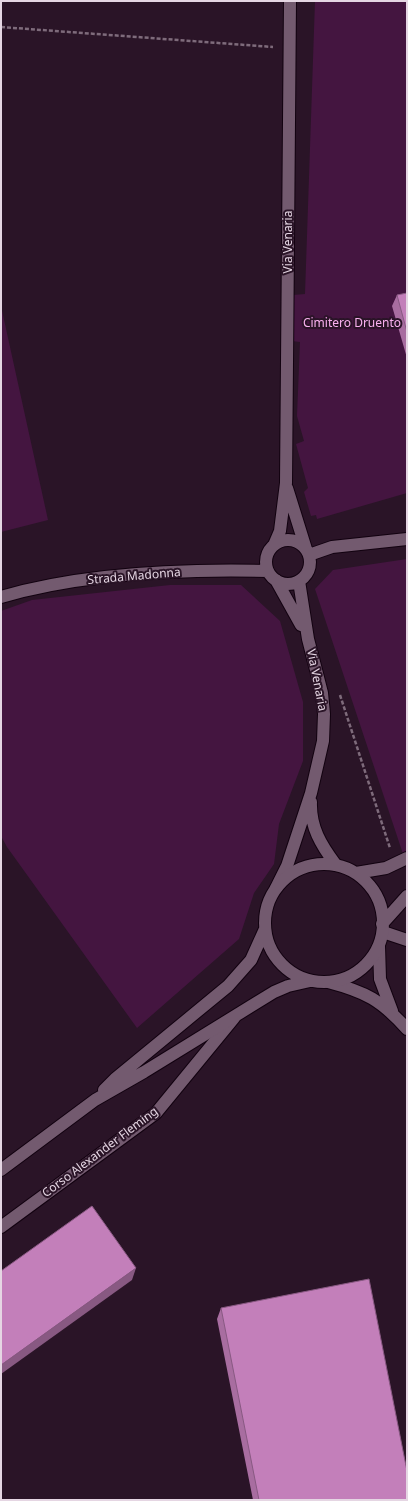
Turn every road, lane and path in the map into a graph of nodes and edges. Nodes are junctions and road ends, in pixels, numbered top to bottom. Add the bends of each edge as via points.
1 (290, 1) edge
2 (1, 26) edge
3 (290, 49) junction
4 (286, 483) junction
5 (407, 540) edge
6 (274, 545) junction
7 (307, 552) junction
8 (272, 575) junction
9 (299, 581) junction
10 (1, 597) edge
11 (308, 639) junction
12 (339, 690) dead end
13 (311, 793) junction
14 (407, 858) edge
15 (395, 864) junction
16 (336, 865) junction
17 (356, 873) junction
18 (276, 888) junction
19 (407, 896) edge
20 (382, 928) junction
21 (265, 929) junction
22 (407, 940) edge
23 (379, 946) junction
24 (310, 981) junction
25 (328, 982) junction
26 (392, 1012) junction
27 (238, 1014) junction
28 (407, 1029) edge
29 (95, 1100) junction
30 (1, 1170) edge
31 (1, 1227) edge

1 - 3 street, Via Venaria
2 - 3 path
3 - 4 street, Via Venaria
4 - 6 street, Via Venaria via 280,531
4 - 7 street, Via Venaria
5 - 7 street
6 - 7 street via 287,540 301,544
6 - 8 street via 267,557
7 - 9 street via 309,570
8 - 9 street via 286,584
8 - 10 street, Strada Madonna via 212,570 74,581
8 - 11 street, Via Venaria
9 - 11 street, Via Venaria
11 - 13 street, Via Venaria via 322,693 324,714 323,741
12 - 15 path
13 - 16 street, Via Venaria via 311,816 316,833
13 - 18 street, Via Venaria via 288,866
14 - 15 street
15 - 17 street via 374,871
16 - 17 street
16 - 18 street via 319,863 302,867
17 - 20 street via 376,894 382,912
18 - 21 street via 267,906
19 - 20 street
20 - 22 street
20 - 23 street
21 - 24 street via 269,945 279,962 293,974
21 - 29 street, Corso Alexander Fleming via 251,960 228,986 115,1079
23 - 25 street via 362,969 346,978
23 - 26 street via 380,979
24 - 25 street
24 - 27 street, Corso Alexander Fleming via 274,992
25 - 26 street via 373,997
26 - 28 street
27 - 29 street, Corso Alexander Fleming
27 - 31 street, Corso Alexander Fleming via 156,1113
29 - 30 street, Corso Alexander Fleming

